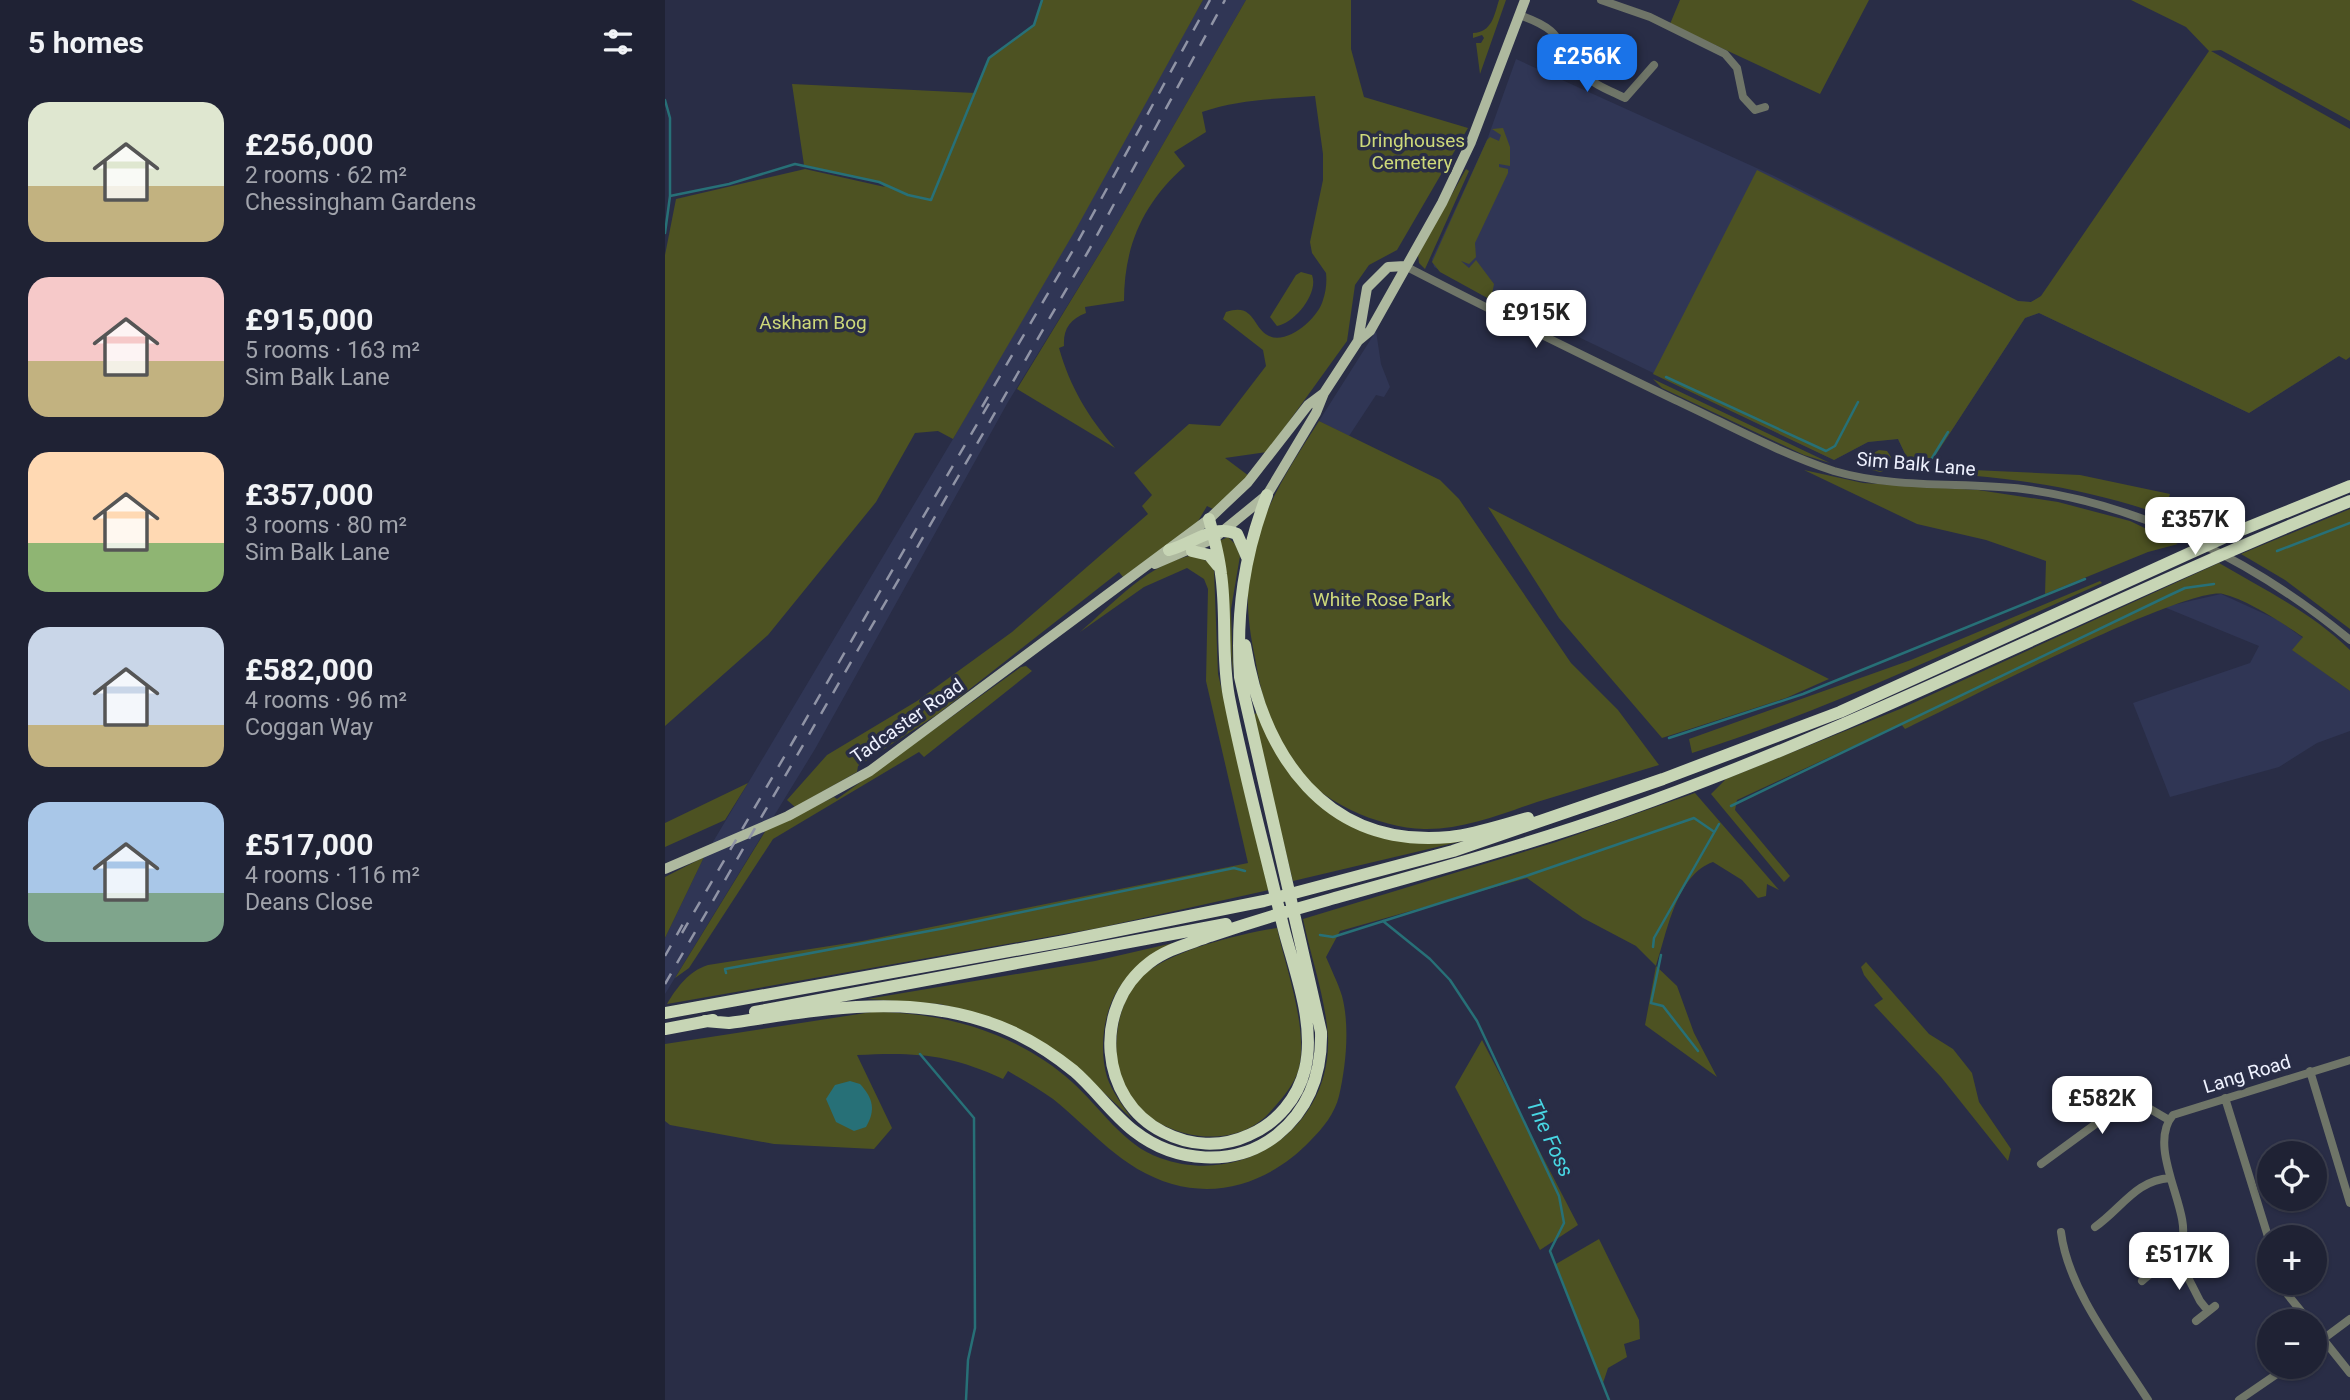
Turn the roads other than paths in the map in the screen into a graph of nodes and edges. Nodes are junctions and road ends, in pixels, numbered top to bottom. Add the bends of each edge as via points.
1 (1525, 0) edge
2 (1601, 0) edge
3 (1520, 15) junction
4 (1654, 65) dead end
5 (1765, 107) dead end
6 (1405, 266) junction
7 (1358, 341) junction
8 (1324, 393) junction
9 (2350, 485) edge
10 (1267, 495) junction
11 (2350, 501) edge
12 (1212, 530) junction
13 (1226, 530) junction
14 (1169, 550) joint
15 (1192, 551) junction
16 (1247, 557) junction
17 (1149, 566) junction
18 (1220, 569) junction
19 (1239, 607) junction
20 (2350, 640) edge
21 (1585, 807) junction
22 (665, 869) edge
23 (1268, 917) junction
24 (665, 1013) edge
25 (705, 1021) junction
26 (665, 1029) edge
27 (2350, 1060) edge
28 (2310, 1071) junction
29 (2225, 1098) junction
30 (2169, 1121) junction
31 (2041, 1164) dead end
32 (2170, 1178) junction
33 (2350, 1203) edge
34 (2264, 1225) edge
35 (2095, 1227) dead end
36 (2061, 1232) dead end
37 (2175, 1252) junction
38 (2142, 1281) dead end
39 (2288, 1295) edge
40 (2299, 1309) edge
41 (2350, 1319) edge
42 (2196, 1321) dead end
43 (2327, 1335) edge
44 (2327, 1343) edge
45 (2350, 1373) edge
46 (2270, 1379) edge
47 (2243, 1399) edge
48 (2148, 1400) edge

1 - 3 main road
2 - 5 street via 1725,54 1737,68 1743,97 1754,115
3 - 4 street via 1547,26 1579,71 1625,98
3 - 6 main road via 1471,142
6 - 7 main road, Tadcaster Road via 1370,331
6 - 7 main road, Tadcaster Road via 1388,267 1367,288
6 - 20 street, Sim Balk Lane via 1542,337 1807,462 1870,480 2026,490 2161,526 2215,550 2293,596
7 - 8 main road, Tadcaster Road
8 - 10 main road, Tadcaster Road
8 - 12 main road, Tadcaster Road via 1308,405
9 - 21 highway via 1840,712
10 - 13 main road, Tadcaster Road
10 - 16 highway
11 - 23 highway via 1864,716 1712,778 1614,814
12 - 13 highway
12 - 14 highway
12 - 15 main road, Tadcaster Road
12 - 18 highway
13 - 16 highway via 1237,534
14 - 17 main road, Tadcaster Road
15 - 17 main road, Tadcaster Road
15 - 18 highway via 1209,555
16 - 19 highway
17 - 22 main road, Tadcaster Road via 870,771 788,816
18 - 23 highway via 1222,654 1229,699 1302,1002 1307,1050 1299,1086 1277,1117 1262,1129 1227,1143 1171,1137 1139,1116 1118,1085 1110,1036 1120,999 1147,964 1169,950
19 - 21 highway via 1252,683 1269,732 1293,772 1336,811 1366,826 1415,838 1451,837 1559,809
19 - 25 highway via 1237,639 1244,700 1321,1032 1322,1055 1314,1086 1303,1107 1275,1137 1240,1153 1215,1158 1163,1149 1134,1130 1073,1070 1041,1047 950,1011 876,1005 729,1023
21 - 24 highway via 1453,851 1264,901
23 - 25 highway
25 - 26 highway
27 - 28 street, Lang Road
28 - 29 street, Lang Road
28 - 33 street
29 - 30 street, Lang Road via 2181,1111
29 - 34 street
30 - 31 street via 2145,1106 2123,1108 2065,1138
30 - 32 street via 2165,1139
32 - 35 street via 2147,1182
32 - 37 street via 2183,1227
36 - 48 street via 2066,1258 2082,1294
37 - 38 street
37 - 42 street via 2200,1301 2212,1308
39 - 40 street
41 - 43 street
44 - 45 street
46 - 47 street

